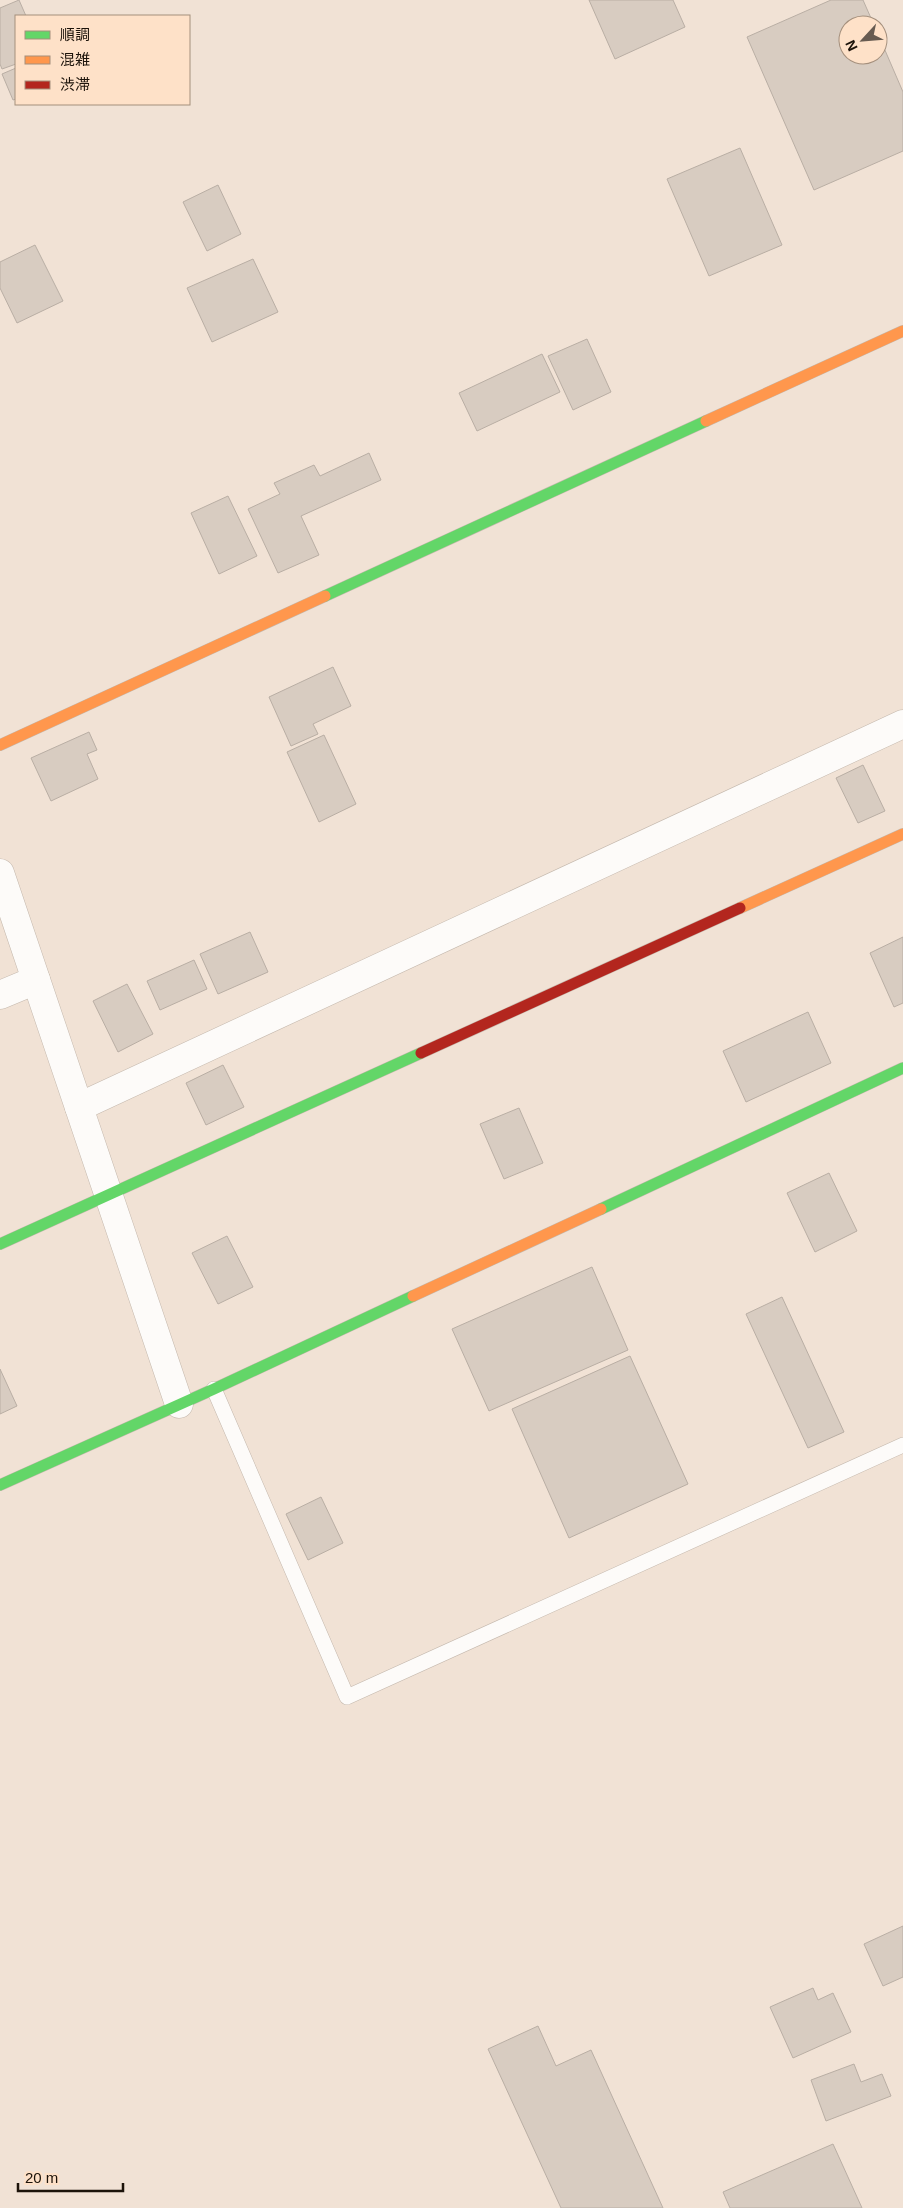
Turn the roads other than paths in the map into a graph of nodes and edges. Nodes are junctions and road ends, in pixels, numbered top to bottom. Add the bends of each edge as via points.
1 (903, 331) edge
2 (903, 724) edge
3 (0, 745) edge
4 (903, 834) edge
5 (0, 873) edge
6 (36, 980) junction
7 (0, 995) edge
8 (903, 1068) edge
9 (79, 1107) junction
10 (109, 1196) junction
11 (0, 1244) edge
12 (214, 1389) junction
13 (179, 1404) junction
14 (903, 1445) edge
15 (0, 1486) edge

1 - 3 street
2 - 9 street
4 - 10 street
5 - 6 street
6 - 7 street
6 - 9 street
8 - 12 street
9 - 10 street
10 - 11 street
10 - 13 street
12 - 13 street
12 - 14 lane via 347,1697
13 - 15 street

